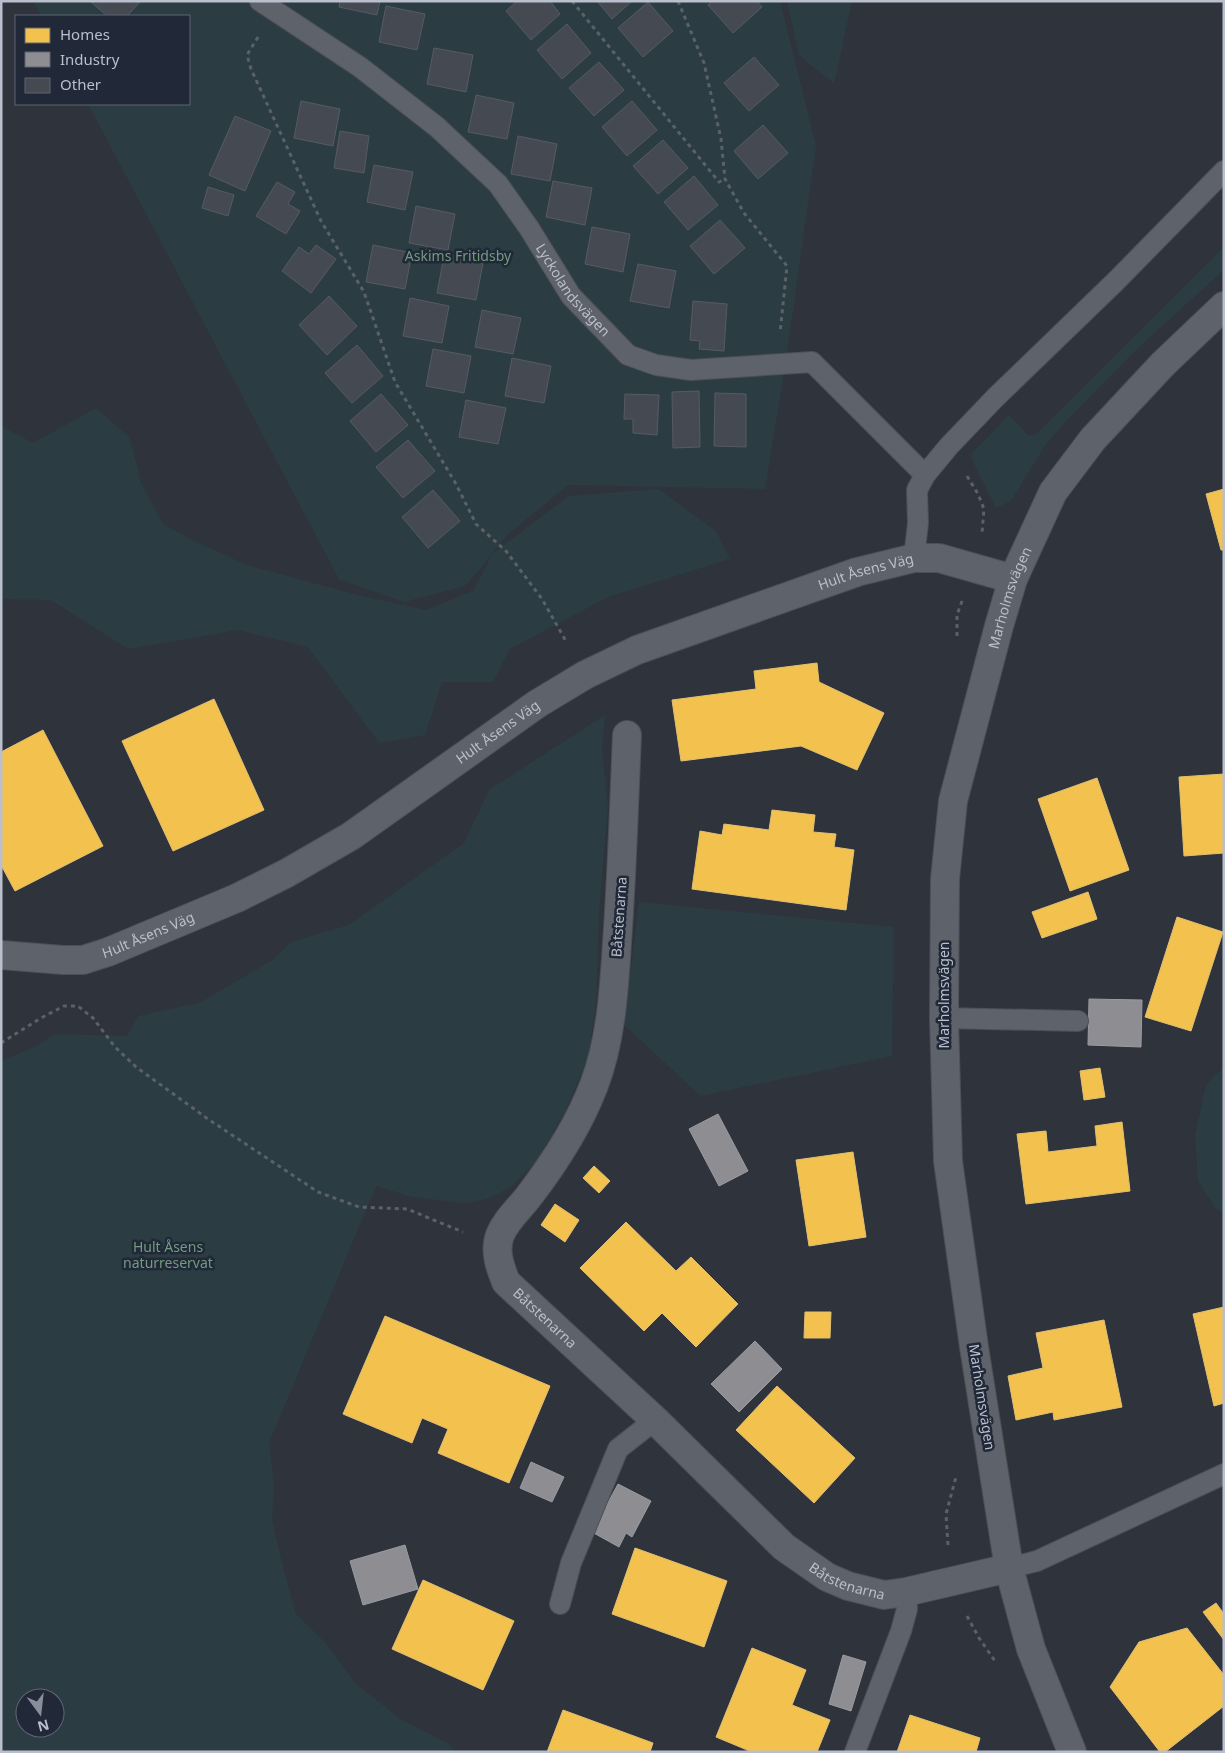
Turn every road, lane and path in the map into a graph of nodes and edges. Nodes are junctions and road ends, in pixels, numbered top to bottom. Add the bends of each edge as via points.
1 (260, 1) edge
2 (572, 1) edge
3 (678, 1) edge
4 (277, 13) junction
5 (1224, 171) edge
6 (725, 179) junction
7 (1224, 306) edge
8 (777, 365) junction
9 (925, 475) junction
10 (914, 558) junction
11 (1013, 579) junction
12 (585, 675) junction
13 (627, 735) dead end
14 (1, 955) edge
15 (944, 1018) junction
16 (1078, 1021) dead end
17 (1, 1043) edge
18 (498, 1246) junction
19 (655, 1420) junction
20 (1224, 1474) edge
21 (1009, 1568) junction
22 (906, 1592) junction
23 (560, 1604) dead end
24 (855, 1752) edge
25 (1072, 1752) edge

1 - 4 lane, Lyckolandsvägen
2 - 6 path via 719,182
3 - 6 path via 704,63 721,140
4 - 8 lane, Lyckolandsvägen via 368,73 437,127 498,184 571,296 628,355 656,365 691,370
4 - 12 path via 247,55 251,70 321,221 364,292 395,382 476,524 506,551 542,599
5 - 9 lane via 996,398
6 - 8 path via 744,213 786,266
7 - 11 street, Marholmsvägen via 1163,364 1093,439 1053,492
8 - 9 lane, Lyckolandsvägen via 812,362
9 - 10 lane via 917,490
10 - 11 street, Hult Åsens Väg via 939,558
10 - 12 street, Hult Åsens Väg via 857,572 637,650
11 - 15 street, Marholmsvägen via 953,801 945,879
12 - 14 street, Hult Åsens Väg via 537,704 351,836 237,898 83,960
13 - 18 street, Båtstenarna via 621,890 607,1036 594,1084 569,1138 530,1195 506,1223
15 - 16 lane
15 - 21 street, Marholmsvägen via 948,1161
17 - 18 path via 64,1006 78,1006 93,1018 115,1047 136,1067 318,1192 359,1206 407,1209
18 - 19 street, Båtstenarna via 499,1266 506,1282
19 - 22 street, Båtstenarna via 784,1548 827,1577 848,1586 884,1595
19 - 23 lane via 618,1449 571,1563
20 - 21 lane via 1037,1561
21 - 22 street, Båtstenarna
21 - 25 street, Marholmsvägen via 1031,1649
22 - 24 lane via 907,1610 901,1630

